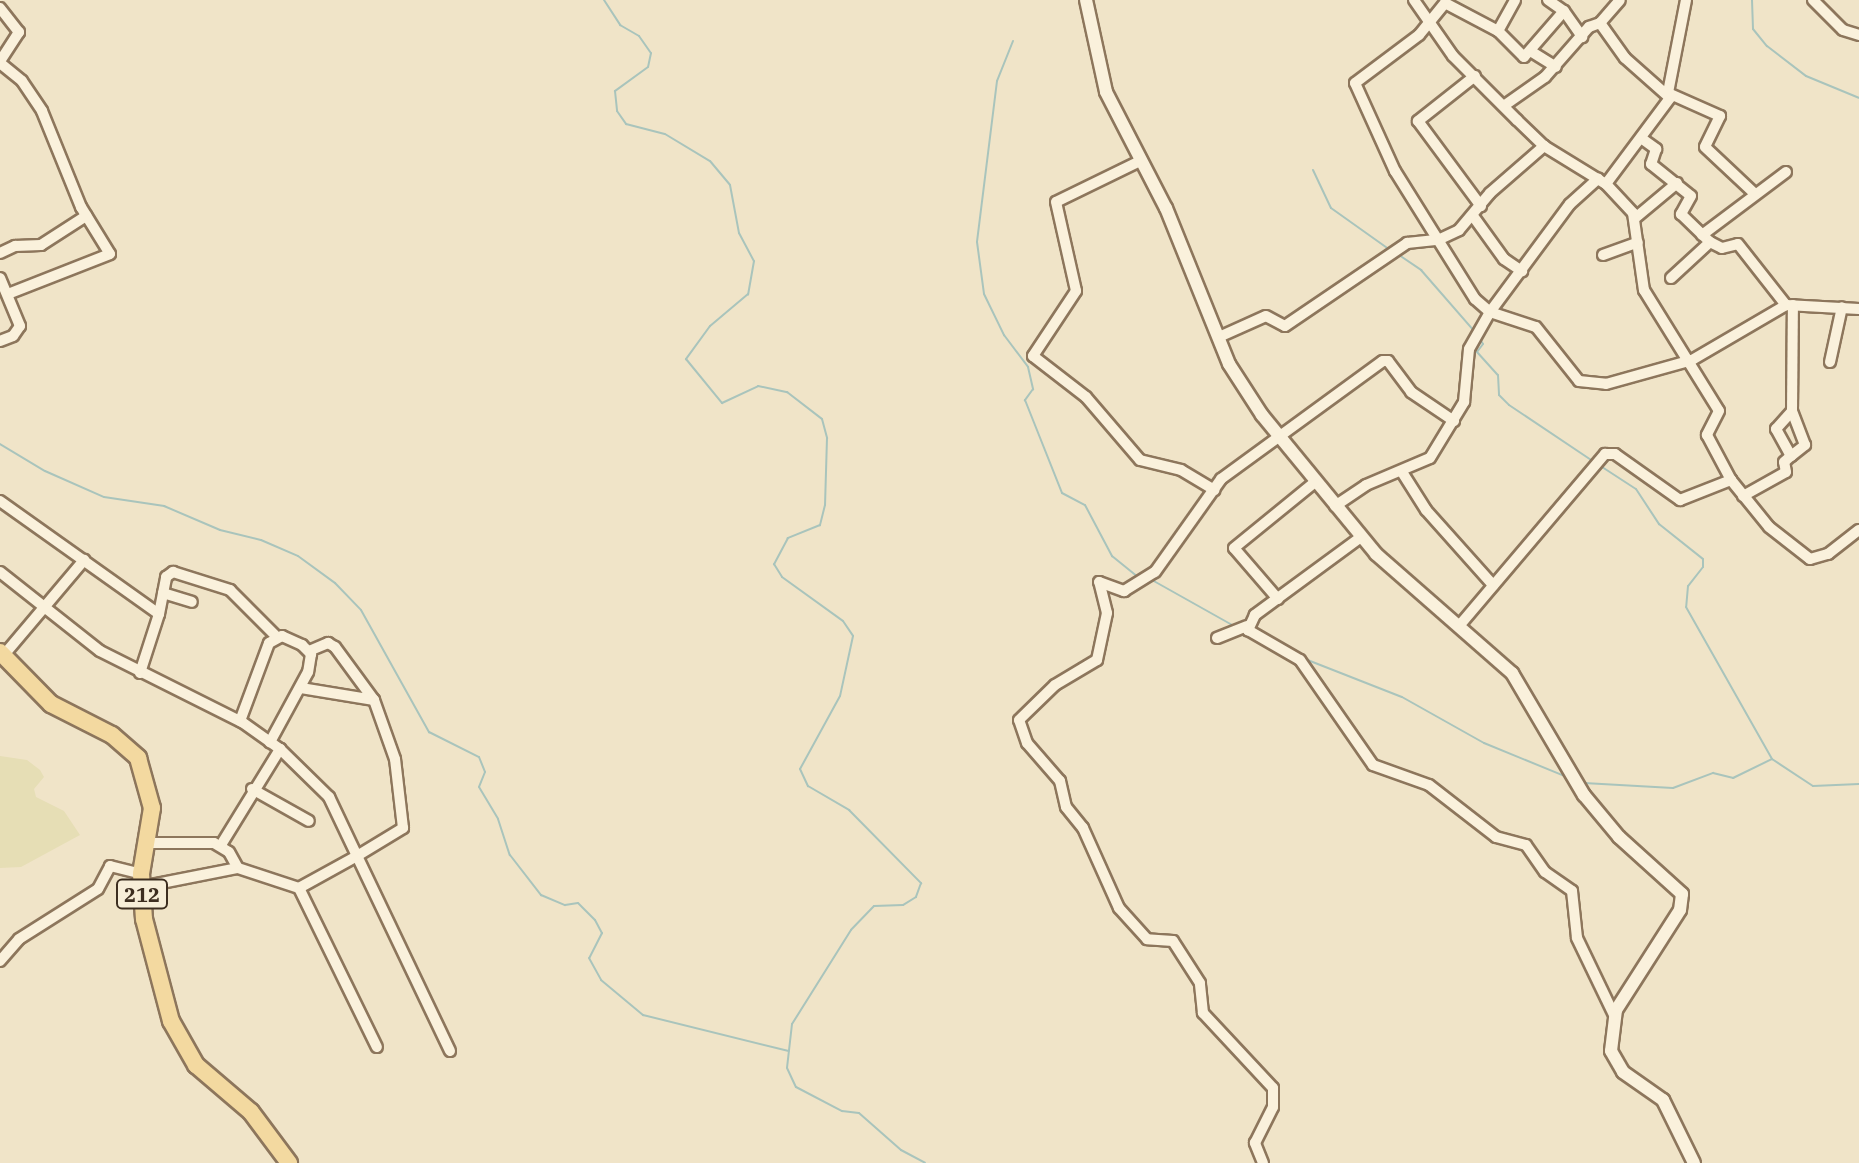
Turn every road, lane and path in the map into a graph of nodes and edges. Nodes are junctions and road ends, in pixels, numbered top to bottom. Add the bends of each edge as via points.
1 (1086, 0) edge
2 (1414, 0) edge
3 (1515, 0) edge
4 (1548, 0) edge
5 (1620, 0) edge
6 (1686, 0) edge
7 (1813, 0) edge
8 (1448, 1) edge
9 (0, 8) edge
10 (1564, 11) junction
11 (1600, 23) junction
12 (1429, 26) junction
13 (1498, 31) junction
14 (1859, 35) edge
15 (1582, 37) junction
16 (1532, 52) junction
17 (0, 62) edge
18 (1556, 67) junction
19 (1475, 76) junction
20 (1668, 93) junction
21 (1505, 105) junction
22 (1641, 138) junction
23 (1544, 146) junction
24 (1140, 161) junction
25 (1786, 172) dead end
26 (1602, 181) junction
27 (1677, 183) junction
28 (1754, 193) junction
29 (1481, 206) junction
30 (86, 216) junction
31 (1473, 216) junction
32 (1634, 219) junction
33 (1706, 238) junction
34 (1438, 240) junction
35 (1638, 242) junction
36 (0, 253) edge
37 (1603, 255) dead end
38 (1522, 271) junction
39 (0, 278) edge
40 (1671, 278) dead end
41 (8, 294) junction
42 (1789, 305) junction
43 (1842, 307) junction
44 (1859, 309) edge
45 (1490, 312) junction
46 (1219, 337) junction
47 (0, 341) edge
48 (1692, 360) junction
49 (1830, 362) dead end
50 (1792, 411) junction
51 (1454, 421) junction
52 (1281, 438) junction
53 (1791, 456) junction
54 (1402, 472) junction
55 (1731, 480) junction
56 (1315, 482) junction
57 (1214, 490) junction
58 (1743, 496) junction
59 (0, 501) edge
60 (1335, 506) junction
61 (1859, 530) edge
62 (1361, 537) junction
63 (84, 560) junction
64 (0, 572) edge
65 (1493, 585) junction
66 (163, 593) junction
67 (1278, 599) junction
68 (192, 602) dead end
69 (45, 604) junction
70 (159, 614) junction
71 (1459, 626) junction
72 (1242, 628) junction
73 (277, 637) junction
74 (1217, 638) dead end
75 (309, 651) junction
76 (2, 654) edge
77 (140, 673) junction
78 (301, 688) junction
79 (374, 700) junction
80 (240, 721) junction
81 (275, 746) junction
82 (252, 789) junction
83 (309, 821) dead end
84 (146, 843) junction
85 (221, 845) junction
86 (357, 856) junction
87 (238, 868) junction
88 (141, 880) junction
89 (299, 888) junction
90 (0, 961) edge
91 (1614, 1015) junction
92 (377, 1047) dead end
93 (450, 1051) dead end
94 (289, 1163) edge
95 (1263, 1163) edge
96 (1694, 1163) edge

1 - 24 street via 1106,92
2 - 12 street
3 - 13 street
4 - 10 street
5 - 11 street
6 - 20 street
7 - 14 street via 1836,25
8 - 12 street
8 - 13 street
9 - 17 street via 19,32
10 - 15 street
10 - 16 street
11 - 15 street
11 - 20 street via 1625,58
12 - 19 street
12 - 34 street via 1355,87 1395,171
13 - 16 street via 1518,54
15 - 18 street
16 - 18 street
17 - 30 street via 22,81 42,111
18 - 21 street
19 - 21 street
19 - 29 street via 1418,121
20 - 22 street via 1668,103
20 - 28 street via 1720,116 1705,147
21 - 23 street
22 - 26 street
22 - 27 street via 1656,149 1651,164
23 - 26 street
23 - 29 street
24 - 46 street
24 - 57 street via 1056,202 1076,291 1033,356 1086,397 1140,460 1181,470
25 - 28 street
26 - 32 street
26 - 38 street via 1570,204
27 - 32 street
27 - 33 street via 1691,196 1681,214
28 - 33 street
29 - 31 street
30 - 36 street via 41,245
30 - 41 street via 110,254
31 - 34 street
31 - 38 street via 1504,259
32 - 35 street
33 - 40 street
33 - 42 street via 1718,247 1740,245
34 - 45 street via 1475,299
34 - 46 street via 1407,243 1285,326 1266,316
35 - 37 street
35 - 48 street via 1644,290
38 - 45 street
39 - 41 street
41 - 47 street via 20,326
42 - 43 street
42 - 48 street
42 - 50 street
43 - 44 street
43 - 49 street
45 - 48 street via 1531,324 1583,383 1633,380
45 - 51 street via 1469,349 1464,402
46 - 52 street via 1235,374
48 - 55 street via 1719,411 1706,431
50 - 53 street via 1805,445
50 - 53 street via 1776,429
51 - 52 street via 1411,392 1385,360
51 - 54 street via 1430,458
52 - 56 street
52 - 57 street via 1232,470
53 - 58 street via 1784,462 1786,472
54 - 60 street via 1366,485
54 - 65 street via 1426,510
55 - 58 street
55 - 65 street via 1680,500 1615,454 1605,454
56 - 60 street
56 - 67 street via 1234,548
57 - 95 street via 1155,572 1124,591 1099,582 1107,613 1097,660 1055,685 1019,724 1027,743 1060,781 1066,807 1083,828 1119,908 1147,939 1173,941 1200,983 1203,1013 1273,1088 1272,1112 1255,1143
58 - 61 street via 1783,542 1810,559 1828,554
59 - 63 street
60 - 62 street
62 - 67 street
62 - 71 street
63 - 69 street
63 - 70 street
64 - 69 street
65 - 71 street
66 - 68 street
66 - 70 street
66 - 73 street via 167,574 173,572 224,587
67 - 72 street
69 - 76 street
69 - 77 street via 100,651
70 - 77 street
71 - 91 street via 1512,673 1584,795 1683,898
72 - 74 street
72 - 91 street via 1300,660 1364,757 1387,772 1441,792 1496,837 1526,845 1545,872 1572,891 1577,938
73 - 75 street via 291,638
73 - 80 street via 266,647
75 - 78 street via 312,659
75 - 79 street via 328,643 335,647
76 - 84 main road, 212 via 51,704 112,735 138,758 150,789
77 - 80 street
78 - 79 street
78 - 81 street
79 - 86 street via 397,763 403,828
80 - 81 street
81 - 82 street
81 - 86 street via 329,797
82 - 83 street
82 - 85 street
84 - 85 street
84 - 88 main road, 212
85 - 87 street
86 - 89 street
86 - 93 street
87 - 88 street
87 - 89 street
88 - 90 street via 110,866 98,889 19,939
88 - 94 main road, 212 via 152,959 185,1049 260,1122
89 - 92 street
91 - 96 street via 1614,1062 1663,1100

